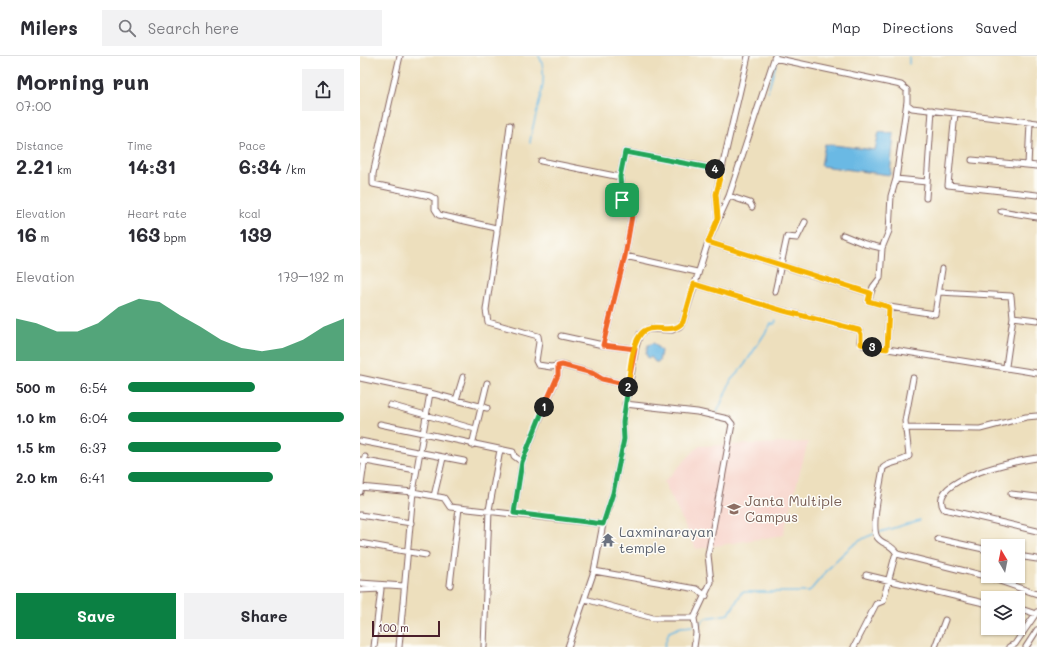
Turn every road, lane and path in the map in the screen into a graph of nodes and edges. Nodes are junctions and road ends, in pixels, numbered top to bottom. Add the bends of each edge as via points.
1 (400, 56) edge
2 (748, 56) edge
3 (774, 57) edge
4 (907, 101) junction
5 (932, 110) junction
6 (955, 113) junction
7 (1030, 122) junction
8 (1037, 123) edge
9 (510, 125) dead end
10 (972, 160) dead end
11 (541, 161) dead end
12 (1028, 165) junction
13 (1037, 166) edge
14 (722, 170) junction
15 (620, 177) junction
16 (896, 179) junction
17 (927, 182) junction
18 (1037, 195) edge
19 (729, 196) junction
20 (926, 198) dead end
21 (752, 207) dead end
22 (1001, 211) dead end
23 (1037, 217) edge
24 (718, 218) junction
25 (805, 222) dead end
26 (497, 230) junction
27 (843, 235) dead end
28 (708, 242) junction
29 (882, 248) junction
30 (625, 256) junction
31 (780, 265) junction
32 (942, 269) dead end
33 (698, 272) junction
34 (694, 284) junction
35 (775, 292) dead end
36 (939, 292) junction
37 (870, 293) junction
38 (889, 307) junction
39 (1013, 317) junction
40 (1037, 320) edge
41 (561, 336) dead end
42 (603, 345) junction
43 (635, 349) junction
44 (887, 349) junction
45 (558, 366) junction
46 (1006, 366) junction
47 (1037, 373) edge
48 (463, 377) dead end
49 (360, 378) edge
50 (912, 378) dead end
51 (487, 383) dead end
52 (628, 385) junction
53 (430, 393) junction
54 (456, 400) junction
55 (626, 404) junction
56 (390, 405) dead end
57 (480, 407) junction
58 (488, 408) dead end
59 (426, 416) junction
60 (1037, 416) edge
61 (380, 424) dead end
62 (905, 428) junction
63 (475, 429) junction
64 (423, 434) junction
65 (360, 440) edge
66 (472, 445) junction
67 (500, 450) junction
68 (419, 454) junction
69 (443, 458) junction
70 (1037, 458) edge
71 (363, 459) edge
72 (464, 461) dead end
73 (522, 462) junction
74 (416, 470) junction
75 (360, 489) edge
76 (413, 492) junction
77 (1011, 494) dead end
78 (434, 496) junction
79 (1037, 497) edge
80 (459, 508) junction
81 (489, 510) junction
82 (514, 513) junction
83 (360, 515) edge
84 (411, 523) junction
85 (603, 524) junction
86 (1037, 531) edge
87 (938, 539) dead end
88 (360, 543) edge
89 (981, 548) edge
90 (407, 551) junction
91 (897, 554) junction
92 (426, 555) dead end
93 (1025, 557) edge
94 (1037, 560) edge
95 (594, 571) junction
96 (866, 574) dead end
97 (888, 580) junction
98 (360, 583) edge
99 (450, 585) dead end
100 (404, 586) junction
101 (360, 590) edge
102 (1037, 594) edge
103 (706, 596) junction
104 (585, 599) junction
105 (981, 602) edge
106 (1025, 610) edge
107 (1036, 613) edge
108 (945, 620) dead end
109 (694, 621) junction
110 (1037, 630) edge
111 (1017, 645) edge
112 (374, 647) edge
113 (399, 647) edge
114 (484, 647) edge
115 (568, 647) edge
116 (694, 647) edge
117 (854, 647) edge
118 (935, 647) edge
119 (1009, 647) edge
120 (1026, 647) edge

1 - 26 street via 372,182 433,197 439,215 494,226
2 - 14 street
3 - 4 street via 901,85 907,90
3 - 19 street
4 - 5 street via 910,107
4 - 16 street
5 - 6 street
5 - 17 street
6 - 7 street
6 - 18 street via 948,184
7 - 8 street
7 - 12 street
9 - 26 street
10 - 12 street
11 - 15 street
12 - 13 street
14 - 15 street via 625,152
14 - 24 street via 716,194
15 - 30 street via 622,200 633,210
16 - 17 street
16 - 29 street via 891,196 889,231
17 - 20 street
19 - 21 street via 750,203
19 - 24 street
22 - 23 street
24 - 28 street
25 - 31 street via 797,238 787,237
26 - 45 street via 486,310 487,320 489,323 538,336 540,342 536,363 546,367
27 - 29 street
28 - 31 street
28 - 33 street
29 - 37 street via 880,278
30 - 33 street
30 - 42 street
31 - 35 street
31 - 37 street
32 - 36 street
33 - 34 street
34 - 43 street via 680,326 672,330 648,329 640,334
34 - 44 street via 859,330 861,344
36 - 38 street via 935,314
36 - 39 street via 1011,296
37 - 38 street via 868,301
38 - 44 street
39 - 40 street
39 - 46 street
41 - 42 street
42 - 43 street
43 - 52 street
44 - 46 street
45 - 52 street via 592,373 602,379
45 - 73 street via 558,375
46 - 47 street
48 - 54 street
49 - 53 street
50 - 62 street
51 - 57 street
52 - 55 street
53 - 54 street
53 - 59 street
54 - 57 street
55 - 85 street via 624,439 613,493
55 - 103 street via 697,412 728,418 731,421 708,555 711,582
56 - 59 street
57 - 58 street
57 - 63 street
59 - 63 street
59 - 64 street
60 - 62 street via 980,429
61 - 64 street
62 - 91 street via 908,456 883,468 874,529 879,540 893,547
63 - 66 street
64 - 66 street
64 - 68 street
65 - 68 street
66 - 67 street
67 - 73 street via 513,452
67 - 81 street
68 - 69 street
68 - 74 street
69 - 72 street
69 - 78 street
70 - 86 street via 1017,461 961,478 949,486 942,498 944,509
71 - 74 street
71 - 75 street
73 - 82 street
74 - 76 street
75 - 76 street
76 - 78 street
76 - 84 street
77 - 79 street
78 - 80 street via 444,498 450,507
80 - 81 street
80 - 99 street
81 - 82 street
81 - 114 street
82 - 85 street
83 - 84 street
84 - 90 street
85 - 95 street
87 - 89 street
88 - 90 street
90 - 92 street
90 - 100 street
91 - 97 street
91 - 102 street via 985,576
93 - 94 street
95 - 103 street via 698,589
95 - 104 street
96 - 97 street
97 - 105 street
97 - 117 street via 883,601 876,604
98 - 100 street
100 - 113 street
101 - 112 street via 381,589
103 - 109 street
104 - 109 street via 653,618
104 - 115 street
106 - 107 street
107 - 111 street
108 - 118 street
109 - 116 street
110 - 120 street
111 - 119 street

